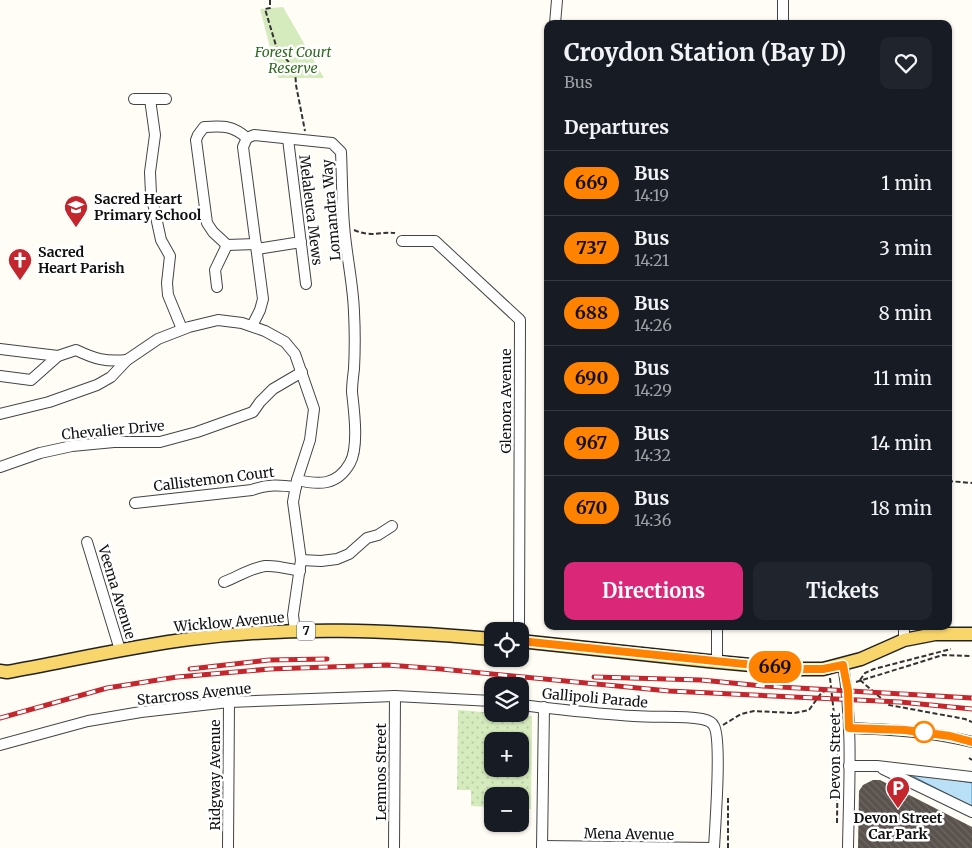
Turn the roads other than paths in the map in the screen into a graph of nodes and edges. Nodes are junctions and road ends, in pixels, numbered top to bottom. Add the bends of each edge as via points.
1 (557, 0) edge
2 (783, 0) edge
3 (555, 20) edge
4 (783, 20) edge
5 (134, 99) dead end
6 (150, 99) junction
7 (166, 99) dead end
8 (247, 138) junction
9 (288, 139) junction
10 (402, 241) road end
11 (301, 242) junction
12 (227, 245) junction
13 (257, 247) junction
14 (306, 284) dead end
15 (217, 286) dead end
16 (252, 326) junction
17 (182, 329) junction
18 (0, 349) edge
19 (58, 356) junction
20 (127, 360) junction
21 (302, 372) junction
22 (0, 376) edge
23 (0, 414) edge
24 (0, 467) edge
25 (296, 483) junction
26 (135, 503) dead end
27 (392, 526) dead end
28 (87, 542) dead end
29 (301, 560) junction
30 (300, 571) junction
31 (224, 582) dead end
32 (519, 622) edge
33 (718, 630) edge
34 (904, 630) edge
35 (295, 631) junction
36 (972, 634) edge
37 (484, 638) edge
38 (904, 640) junction
39 (529, 642) edge
40 (120, 650) junction
41 (717, 662) junction
42 (843, 665) junction
43 (0, 671) edge
44 (395, 696) junction
45 (484, 701) edge
46 (228, 702) junction
47 (529, 706) edge
48 (544, 707) junction
49 (844, 728) junction
50 (972, 742) edge
51 (0, 745) edge
52 (849, 766) junction
53 (877, 766) junction
54 (972, 777) edge
55 (972, 812) edge
56 (542, 847) edge
57 (228, 848) edge
58 (394, 848) edge
59 (714, 848) edge
60 (848, 848) edge

1 - 3 street
2 - 4 street
5 - 6 street
6 - 7 street
6 - 17 street via 155,135 151,194 161,240 170,256 168,295
8 - 9 street, Lomandra Way via 254,135
8 - 12 street via 237,129 221,126 204,127 196,140 207,223
8 - 13 street via 243,147
9 - 11 street, Melaleuca Mews
9 - 25 street, Lomandra Way via 332,143 341,152 344,226 354,312 352,461 336,479 327,483
10 - 32 street, Glenora Avenue via 435,241 520,320
11 - 13 street
11 - 14 street, Melaleuca Mews
12 - 13 street
12 - 15 street via 215,270
13 - 16 street via 263,299
16 - 17 street via 218,320
16 - 21 street via 284,342 295,354
17 - 20 street via 158,339
18 - 19 street
19 - 20 street via 76,350 111,362
19 - 22 street via 31,380
20 - 23 street via 97,385 49,402
21 - 24 street, Chevalier Drive via 273,389 253,412 197,432 160,442 72,446
21 - 25 street via 314,409 310,440
25 - 26 street, Callistemon Court
25 - 29 street via 293,502
27 - 29 street via 366,538 349,554 337,559
28 - 40 street, Veema Avenue
29 - 30 street
30 - 31 street via 265,566
30 - 35 street via 293,615
33 - 41 street
34 - 38 street
35 - 37 main road, Wicklow Avenue / 7 via 408,632
35 - 40 main road, Wicklow Avenue / 7 via 191,639
36 - 38 main road via 935,634
38 - 42 main road
39 - 41 main road
40 - 43 main road, Wicklow Avenue / 7
41 - 42 main road via 794,669
42 - 49 street, Devon Street via 846,685
44 - 45 street
44 - 46 street, Starcross Avenue
44 - 58 street, Lemnos Street
46 - 51 street, Starcross Avenue via 88,721
46 - 57 street, Ridgway Avenue
47 - 48 street, Gallipoli Parade
48 - 56 street
48 - 59 street, Gallipoli Parade via 710,721 716,728 717,741
49 - 50 street via 905,730
49 - 52 street, Devon Street
52 - 53 street
52 - 60 street, Devon Street
53 - 54 street
53 - 55 street
56 - 59 street, Mena Avenue

